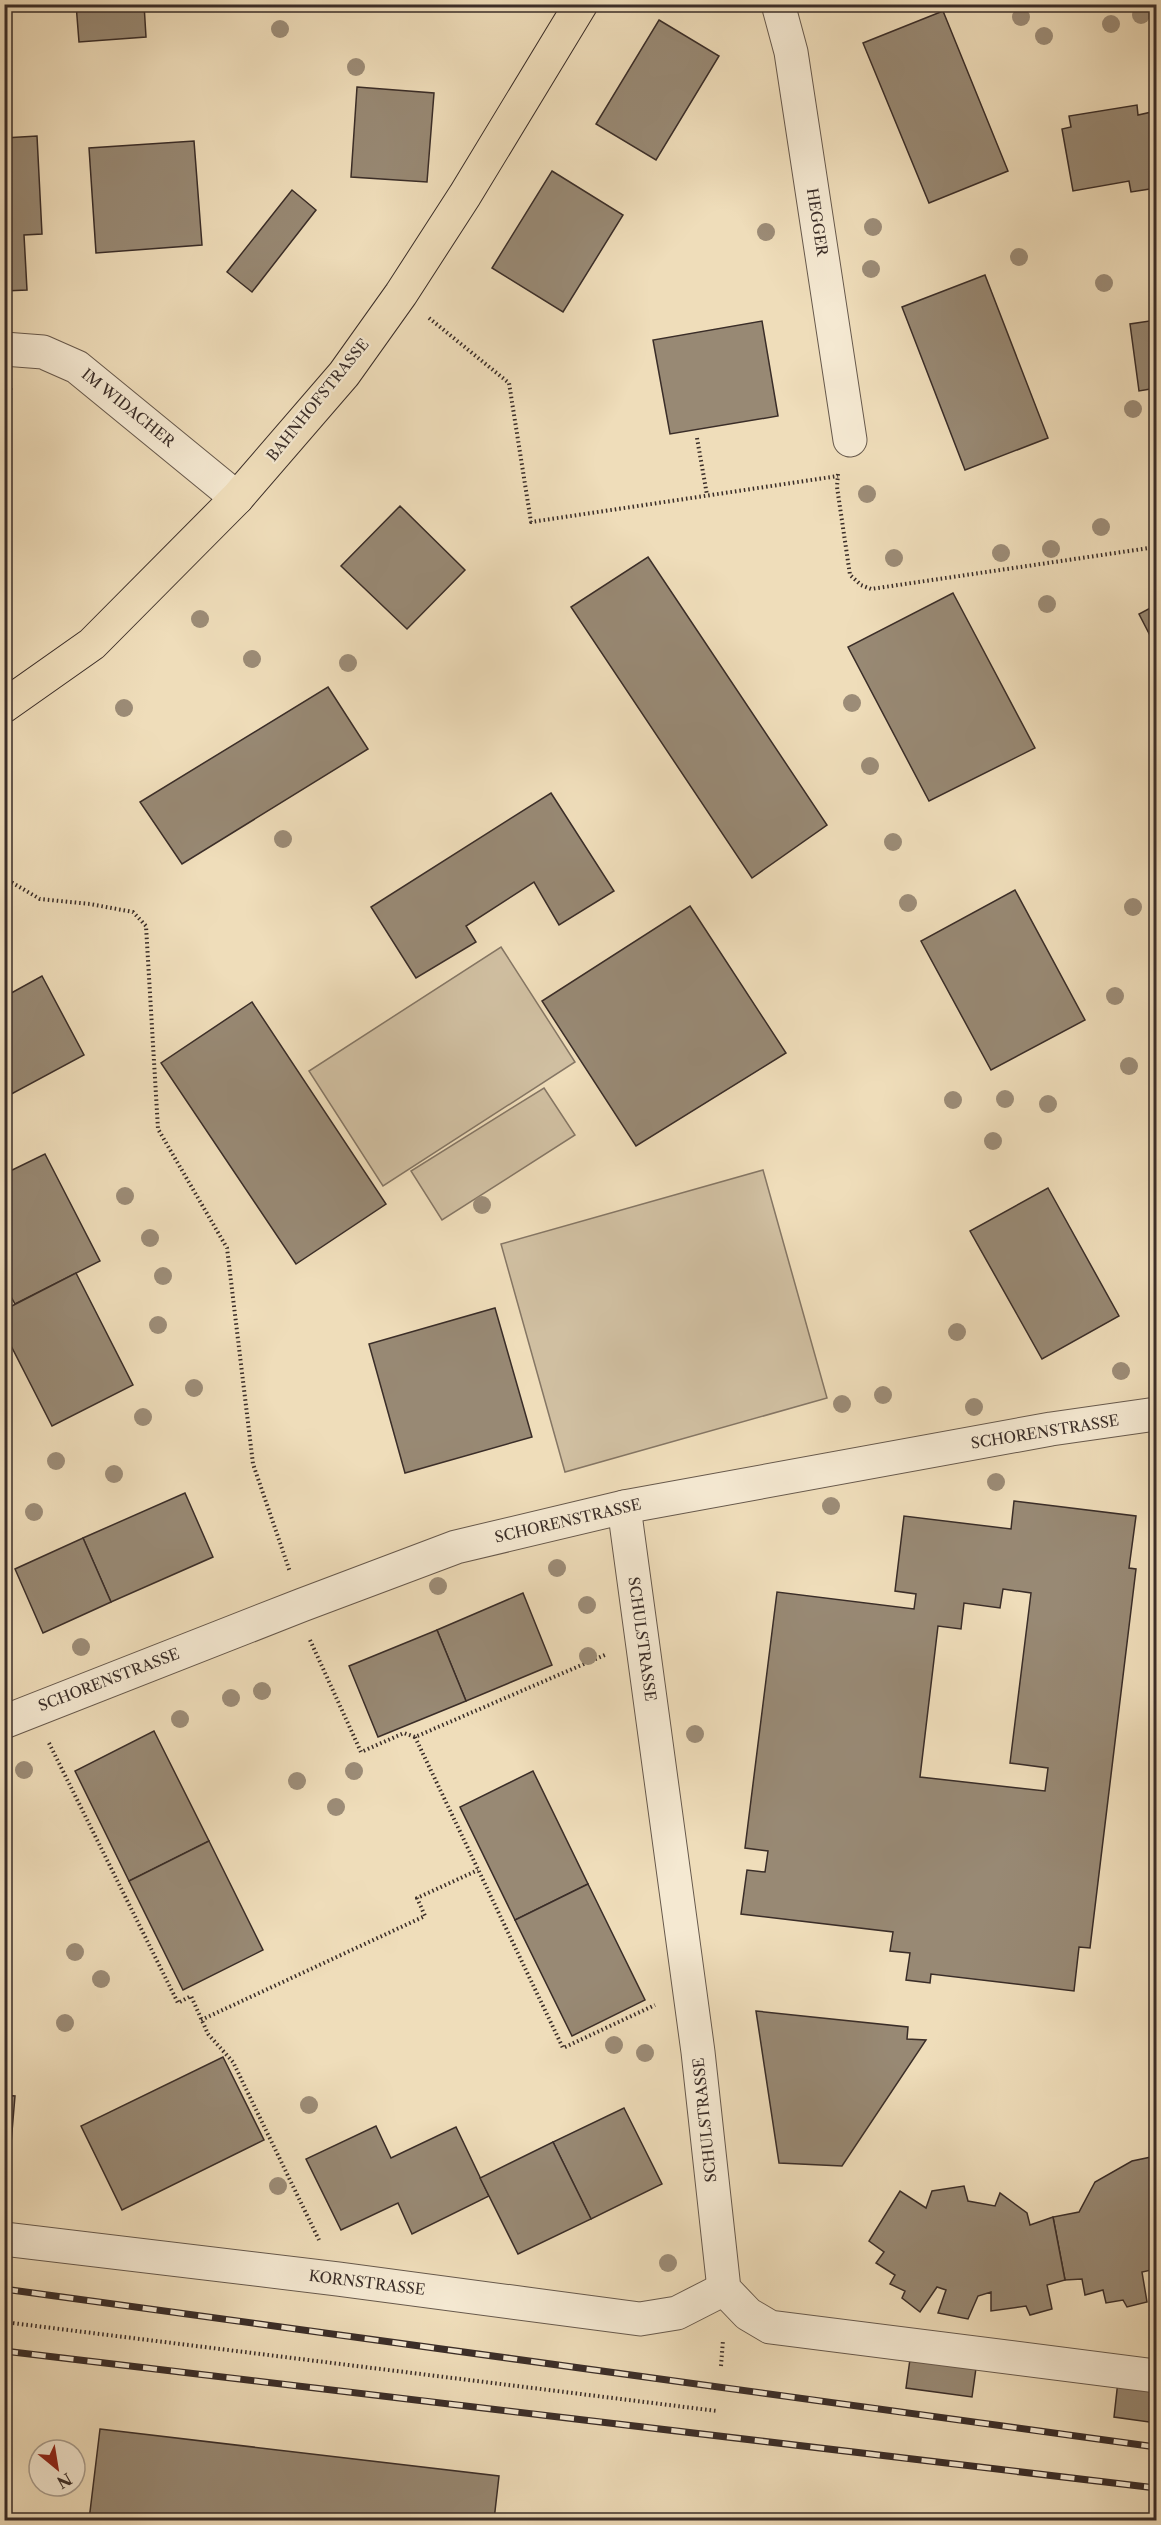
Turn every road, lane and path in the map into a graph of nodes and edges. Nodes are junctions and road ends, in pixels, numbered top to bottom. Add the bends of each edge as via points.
1 (581, 4) edge
2 (778, 4) edge
3 (400, 294) junction
4 (4, 349) edge
5 (697, 438) dead end
6 (850, 440) joint
7 (838, 476) junction
8 (707, 495) junction
9 (237, 498) junction
10 (1156, 548) edge
11 (4, 706) edge
12 (4, 878) edge
13 (1156, 1414) edge
14 (624, 1507) junction
15 (302, 1605) junction
16 (642, 1640) junction
17 (19, 1716) edge
18 (415, 1737) junction
19 (478, 1870) junction
20 (689, 1989) junction
21 (201, 2020) junction
22 (4, 2239) edge
23 (338, 2279) junction
24 (724, 2289) junction
25 (4, 2322) edge
26 (723, 2346) dead end
27 (721, 2366) dead end
28 (1156, 2376) edge
29 (717, 2411) dead end

1 - 3 main road, BAHNHOFSTRASSE
2 - 6 street, HEGGER via 791,52
3 - 8 path via 508,383 531,522
3 - 9 main road, BAHNHOFSTRASSE via 344,374
4 - 9 street, IM WIDACHER via 43,352 77,367
5 - 8 path
6 - 7 path via 838,466
7 - 8 path
7 - 10 path via 850,575 871,589
9 - 11 main road, BAHNHOFSTRASSE via 92,644
12 - 15 path via 40,899 133,912 146,926 158,1129 227,1248 253,1464
13 - 14 street, SCHORENSTRASSE via 1052,1429
14 - 15 street, SCHORENSTRASSE via 456,1547
14 - 16 street, SCHULSTRASSE
15 - 17 street, SCHORENSTRASSE
15 - 18 path via 306,1632 361,1752 404,1733
16 - 18 path
16 - 20 street, SCHULSTRASSE
17 - 21 path via 178,2003 191,1996
18 - 19 path
19 - 20 path via 563,2048
19 - 21 path via 417,1898 425,1916
20 - 24 street, SCHULSTRASSE
21 - 23 path via 233,2062
22 - 23 street, KORNSTRASSE
23 - 24 street, KORNSTRASSE via 640,2319 677,2313
24 - 28 street via 748,2314 770,2326
25 - 29 path
26 - 27 path

